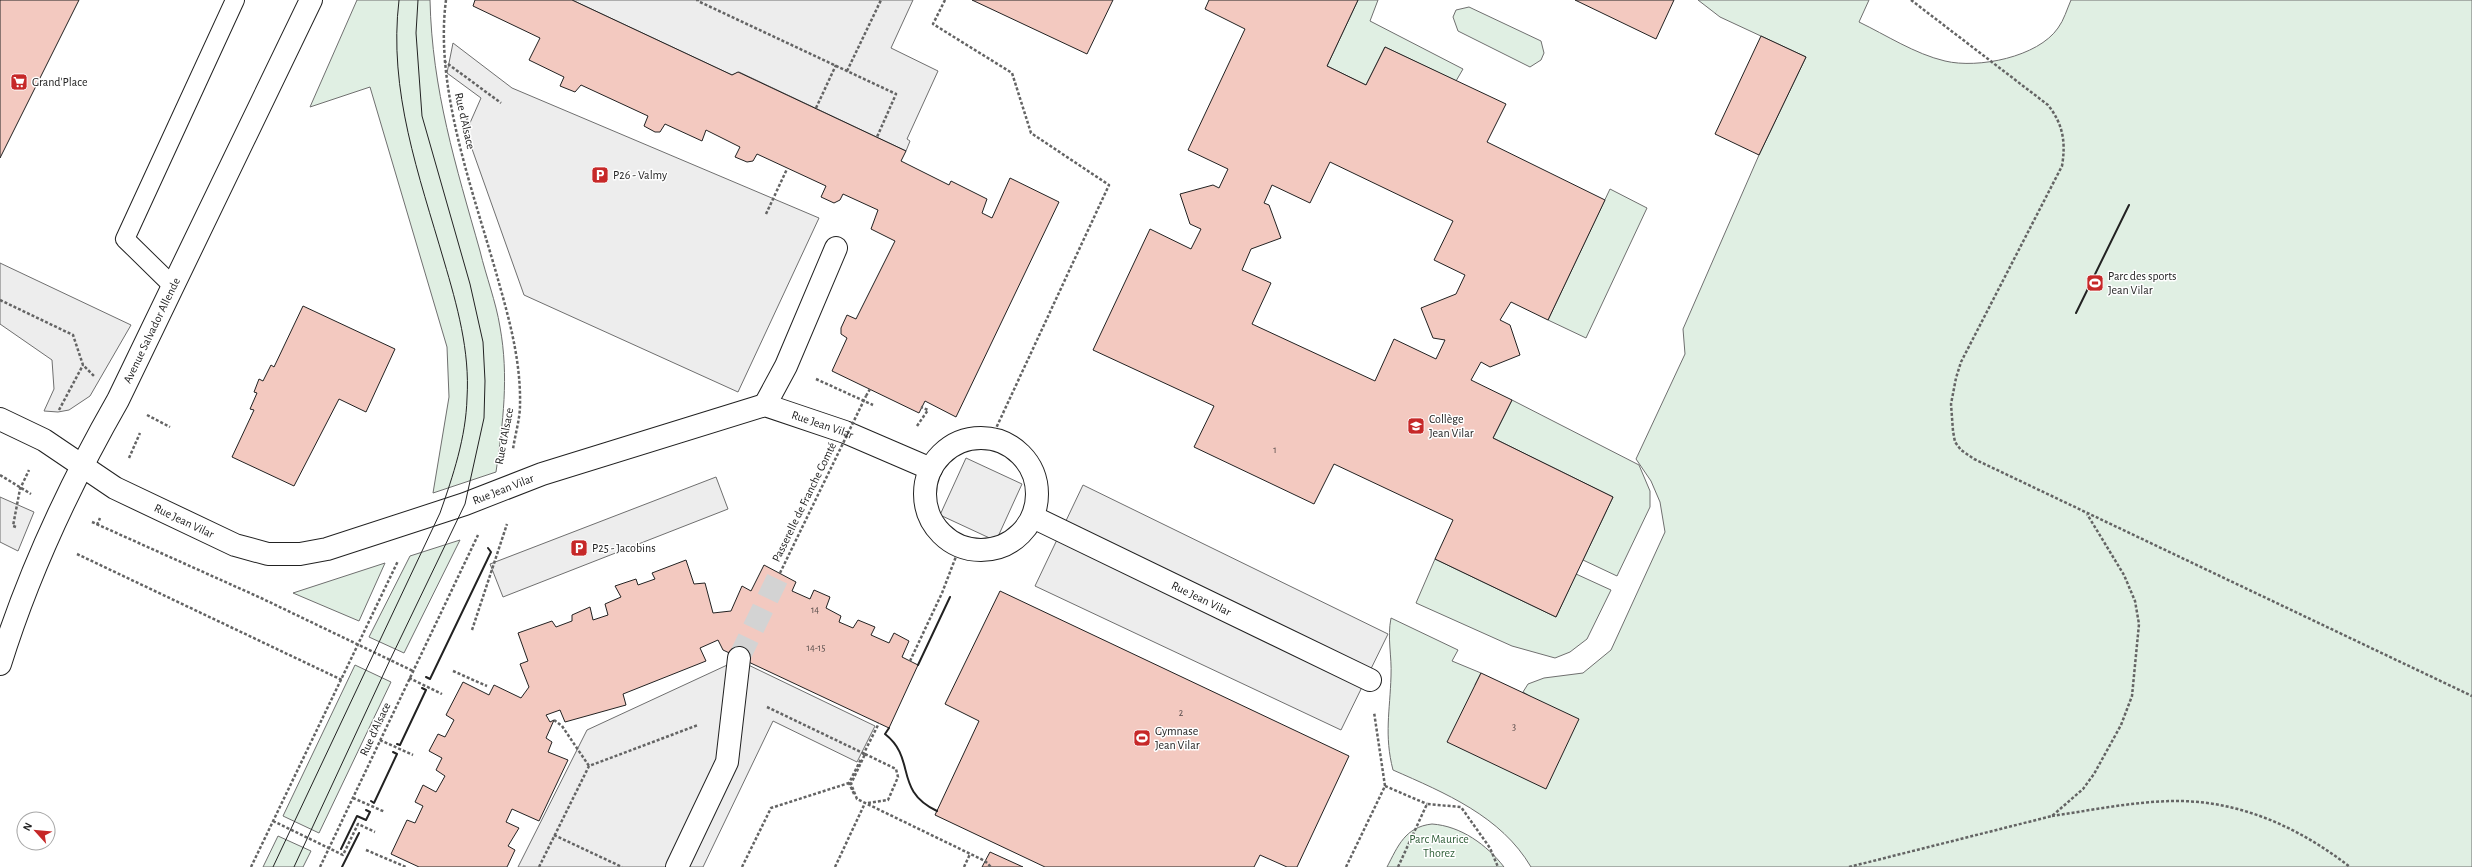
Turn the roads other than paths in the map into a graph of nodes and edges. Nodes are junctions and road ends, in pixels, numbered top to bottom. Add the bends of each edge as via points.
1 (235, 0) edge
2 (311, 0) edge
3 (836, 248) dead end
4 (173, 286) junction
5 (765, 405) junction
6 (0, 419) edge
7 (82, 464) junction
8 (931, 469) junction
9 (1033, 517) junction
10 (739, 658) tunnel mouth
11 (0, 664) edge
12 (1370, 680) road end
13 (677, 867) edge

1 - 4 lane via 126,239
2 - 4 street, Avenue Salvador Allende
3 - 5 street via 786,366
4 - 7 street, Avenue Salvador Allende via 118,400
5 - 7 street, Rue Jean Vilar via 542,474 500,491 327,549 300,554 268,554 235,545 115,488
5 - 8 street, Rue Jean Vilar via 845,432
6 - 7 street, Rue Jean Vilar via 44,440
7 - 11 street, Avenue Salvador Allende via 18,606
8 - 9 street via 939,457 956,444 973,438 1006,443 1022,456 1034,474 1037,498
8 - 9 street via 925,493 927,509 942,534 960,546 980,551 1002,547 1021,534
9 - 12 street, Rue Jean Vilar
10 - 13 street via 727,762

